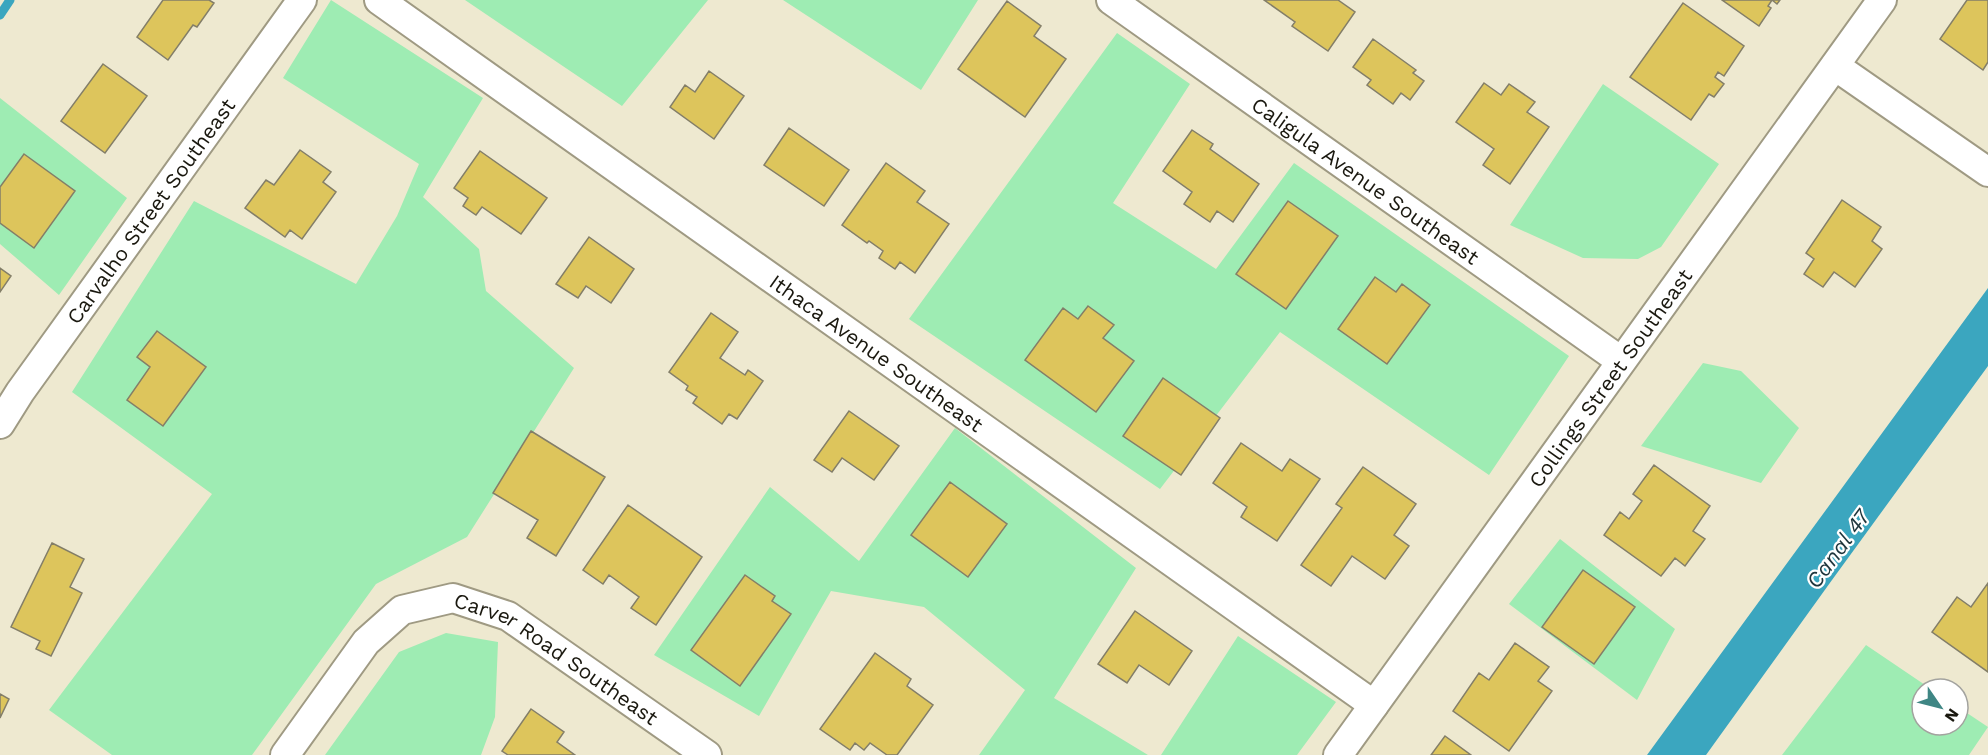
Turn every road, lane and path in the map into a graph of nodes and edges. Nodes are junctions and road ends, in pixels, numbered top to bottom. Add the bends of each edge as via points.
1 (303, 0) edge
2 (379, 0) edge
3 (1111, 0) edge
4 (1882, 0) edge
5 (1835, 66) junction
6 (1988, 172) edge
7 (1621, 361) junction
8 (0, 424) edge
9 (1374, 705) junction
10 (285, 755) edge
11 (707, 755) edge
12 (1338, 755) edge

1 - 8 street, Carvalho Street Southeast
2 - 9 street, Ithaca Avenue Southeast
3 - 7 street, Caligula Avenue Southeast
4 - 5 street, Collings Street Southeast
5 - 6 street
5 - 7 street, Collings Street Southeast
7 - 9 street, Collings Street Southeast
9 - 12 street, Collings Street Southeast
10 - 11 street, Carver Road Southeast via 366,642 402,610 453,598 508,616

